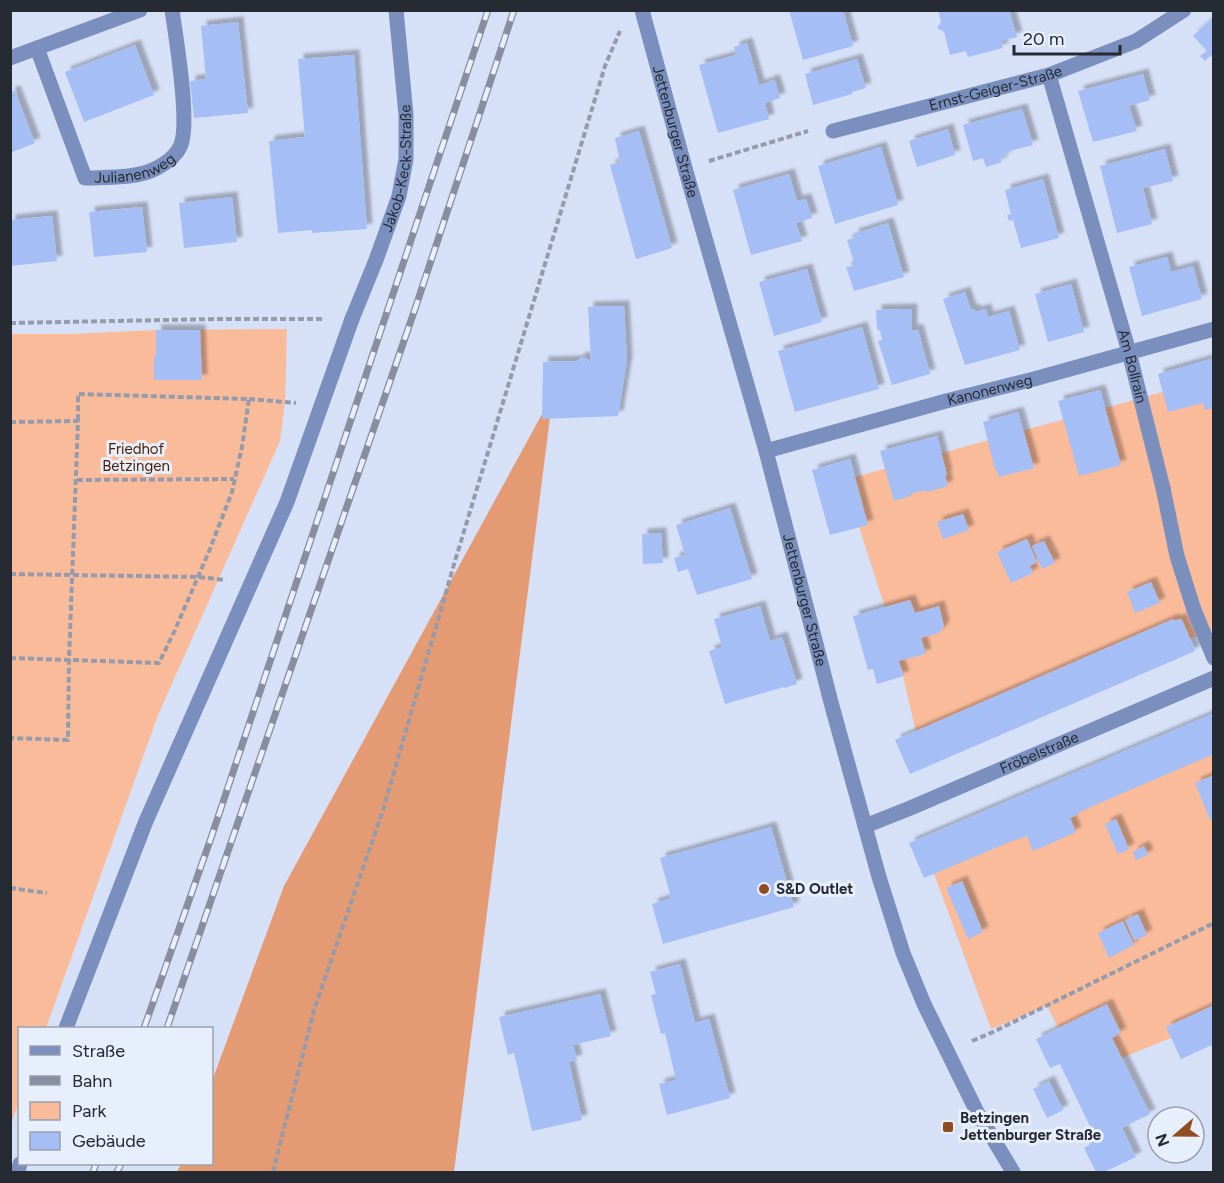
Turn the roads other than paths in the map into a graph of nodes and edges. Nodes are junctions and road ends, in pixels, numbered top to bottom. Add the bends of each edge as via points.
1 (140, 10) edge
2 (172, 10) edge
3 (396, 10) edge
4 (642, 10) edge
5 (1184, 10) edge
6 (37, 48) junction
7 (10, 58) edge
8 (1049, 75) junction
9 (833, 131) road end
10 (1214, 329) edge
11 (1129, 352) junction
12 (766, 451) junction
13 (1214, 658) edge
14 (1214, 678) edge
15 (865, 826) junction
16 (67, 1027) edge
17 (1013, 1173) edge

1 - 6 street
2 - 6 street, Julianenweg via 185,135 171,159 155,169 85,178
3 - 16 street, Jakob-Keck-Straße via 406,115 406,159 399,196 286,502 146,821
4 - 12 street, Jettenburger Straße
5 - 8 street, Ernst-Geiger-Straße via 1136,40
6 - 7 street
8 - 9 street, Ernst-Geiger-Straße
8 - 11 street, Am Bollrain
10 - 11 street, Kanonenweg
11 - 12 street, Kanonenweg
11 - 13 street, Am Bollrain via 1177,556
12 - 15 street, Jettenburger Straße
14 - 15 street, Fröbelstraße
15 - 17 street, Jettenburger Straße via 903,952 924,1004 977,1112

